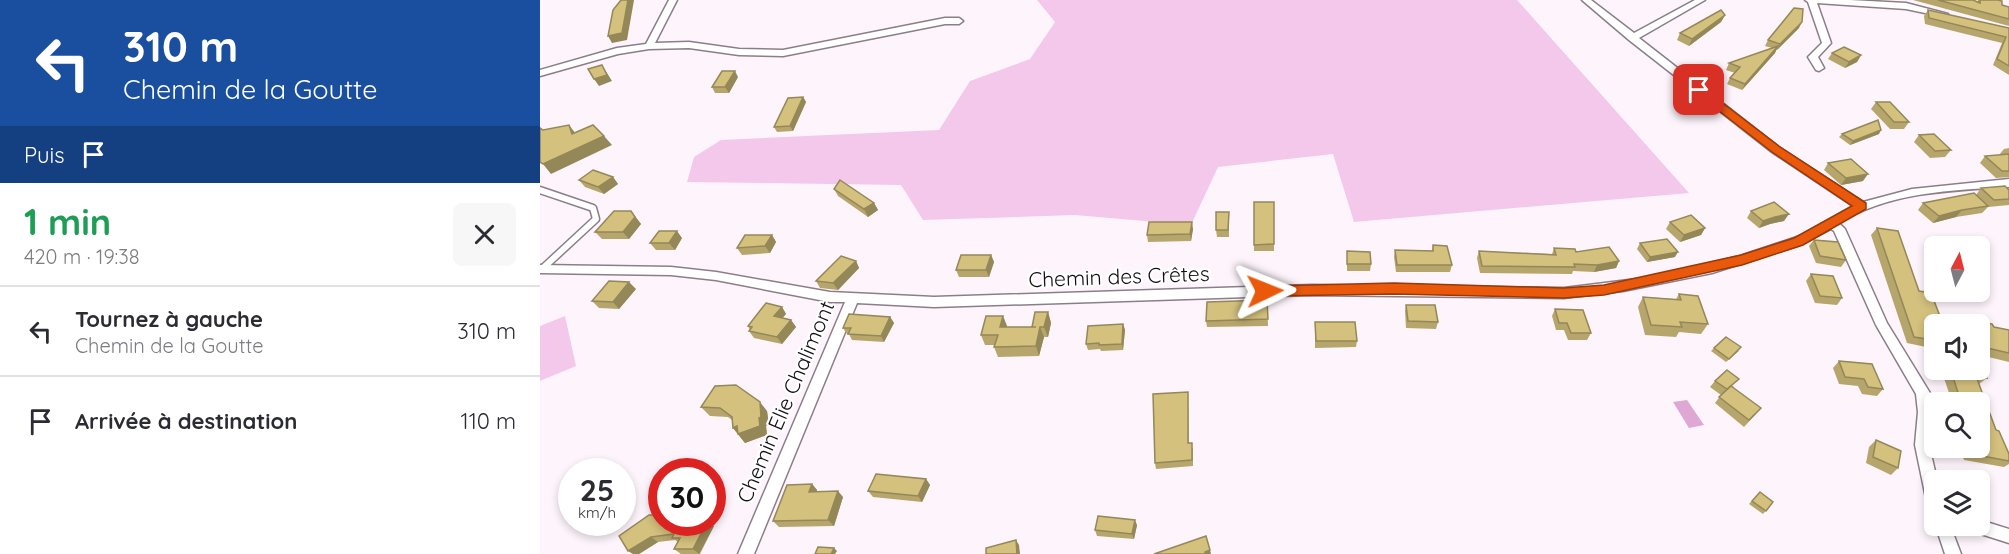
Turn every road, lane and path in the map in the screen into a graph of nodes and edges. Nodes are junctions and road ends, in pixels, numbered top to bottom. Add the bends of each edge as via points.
1 (673, 0) edge
2 (1586, 0) edge
3 (1701, 0) edge
4 (1811, 0) edge
5 (1892, 2) edge
6 (1953, 16) edge
7 (959, 21) dead end
8 (1632, 38) junction
9 (648, 46) junction
10 (1819, 68) dead end
11 (540, 73) edge
12 (2009, 183) edge
13 (540, 190) edge
14 (1861, 206) junction
15 (1831, 223) junction
16 (542, 268) edge
17 (852, 300) junction
18 (1928, 470) edge
19 (1990, 530) edge
20 (1946, 536) edge
21 (2009, 536) edge
22 (746, 554) edge
23 (1953, 554) edge

1 - 9 street
2 - 8 street
3 - 8 street
4 - 5 street
4 - 10 street via 1827,43 1813,57
5 - 6 street
7 - 9 street via 783,53 689,45
8 - 14 street via 1776,150
9 - 11 street
12 - 14 street, Chemin des Crêtes via 1897,197
13 - 16 lane via 593,208 596,219
14 - 15 street, Chemin des Crêtes
15 - 17 street, Chemin des Crêtes via 1799,241 1742,260 1604,290 1564,293 1359,289 1022,301
15 - 18 street via 1839,229 1882,325 1923,393 1926,412 1922,445
16 - 17 street, Chemin des Crêtes via 682,272
17 - 22 street, Chemin Elie Chalimont
19 - 21 street
20 - 23 street

